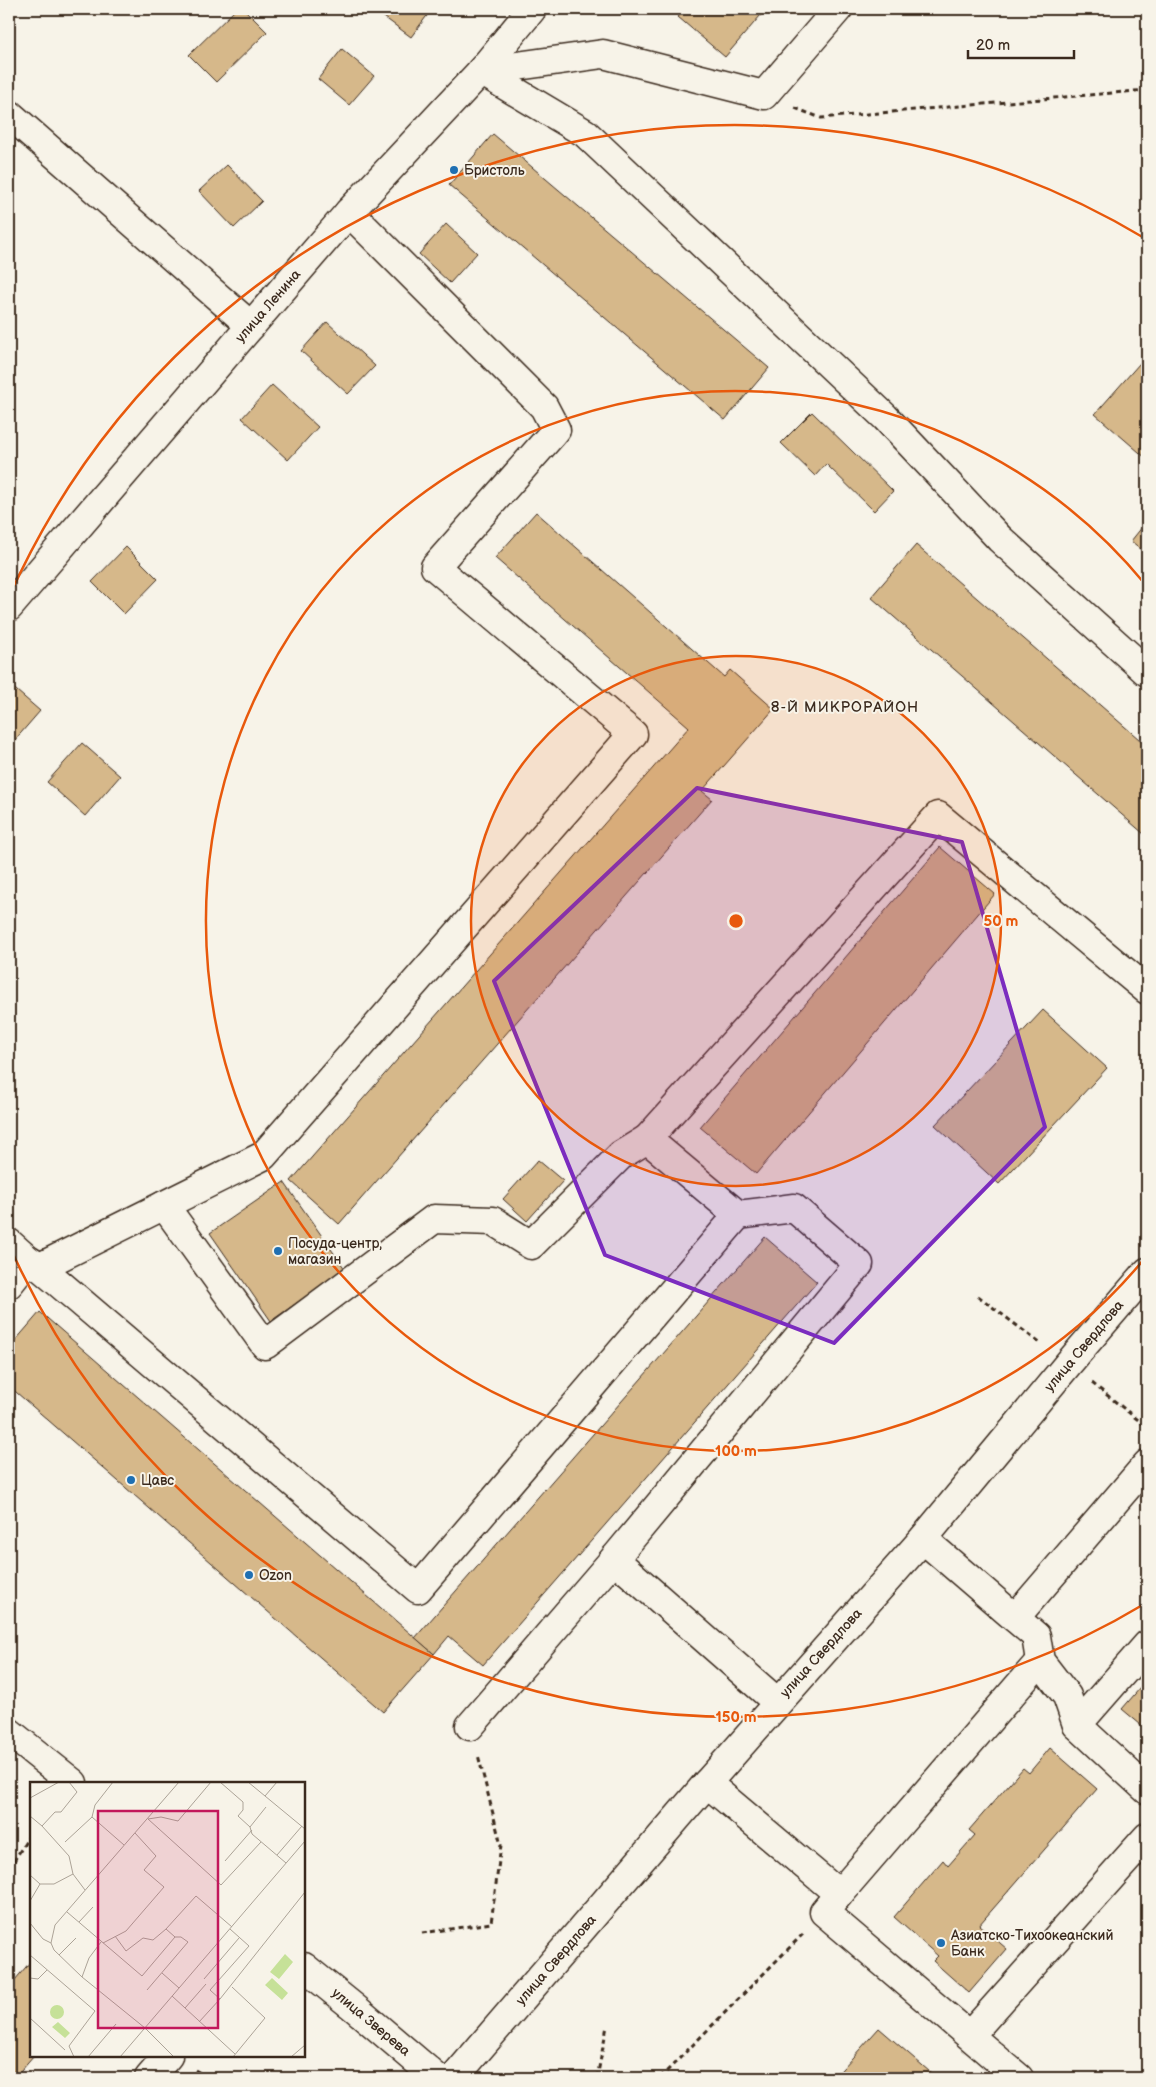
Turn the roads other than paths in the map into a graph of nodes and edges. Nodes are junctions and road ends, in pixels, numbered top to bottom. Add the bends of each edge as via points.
1 (532, 9) edge
2 (838, 9) edge
3 (481, 71) junction
4 (9, 114) edge
5 (348, 212) junction
6 (251, 326) junction
7 (9, 607) edge
8 (1147, 672) edge
9 (1147, 990) edge
10 (647, 1139) junction
11 (164, 1205) junction
12 (738, 1215) junction
13 (26, 1257) edge
14 (1147, 1272) edge
15 (9, 1284) edge
16 (1147, 1464) edge
17 (923, 1539) junction
18 (614, 1559) junction
19 (1015, 1618) junction
20 (1147, 1645) edge
21 (1040, 1662) junction
22 (777, 1702) junction
23 (1077, 1725) junction
24 (470, 1726) road end
25 (9, 1732) edge
26 (72, 1782) edge
27 (707, 1782) junction
28 (1147, 1790) edge
29 (1147, 1837) edge
30 (832, 1903) junction
31 (305, 1968) edge
32 (970, 2035) junction
33 (167, 2057) edge
34 (149, 2078) edge
35 (437, 2078) edge
36 (454, 2078) edge
37 (1019, 2078) edge

1 - 3 main road, улица Ленина
2 - 3 main road via 764,95 603,54
3 - 5 main road, улица Ленина
3 - 8 main road via 585,133 885,417 1000,539
4 - 6 main road
5 - 6 main road, улица Ленина
5 - 11 main road via 544,407 556,430 435,567 633,734 263,1156
6 - 7 main road, улица Ленина
9 - 10 main road via 938,816
10 - 11 main road via 621,1155 531,1245 493,1221 434,1219 265,1345
10 - 12 main road
11 - 13 main road
12 - 13 main road via 418,1589
12 - 18 main road via 794,1208 859,1264
13 - 15 main road
14 - 17 main road, улица Свердлова
16 - 19 main road
17 - 19 main road
17 - 22 main road, улица Свердлова
18 - 22 main road
18 - 24 main road
19 - 21 main road via 1036,1636
20 - 23 main road
21 - 23 main road via 1067,1696
21 - 30 main road
22 - 27 main road, улица Свердлова
23 - 28 main road
25 - 26 main road
27 - 30 main road
27 - 36 main road, улица Свердлова
29 - 32 main road
30 - 32 main road
31 - 35 main road, улица Зверева
32 - 37 main road
33 - 34 main road

